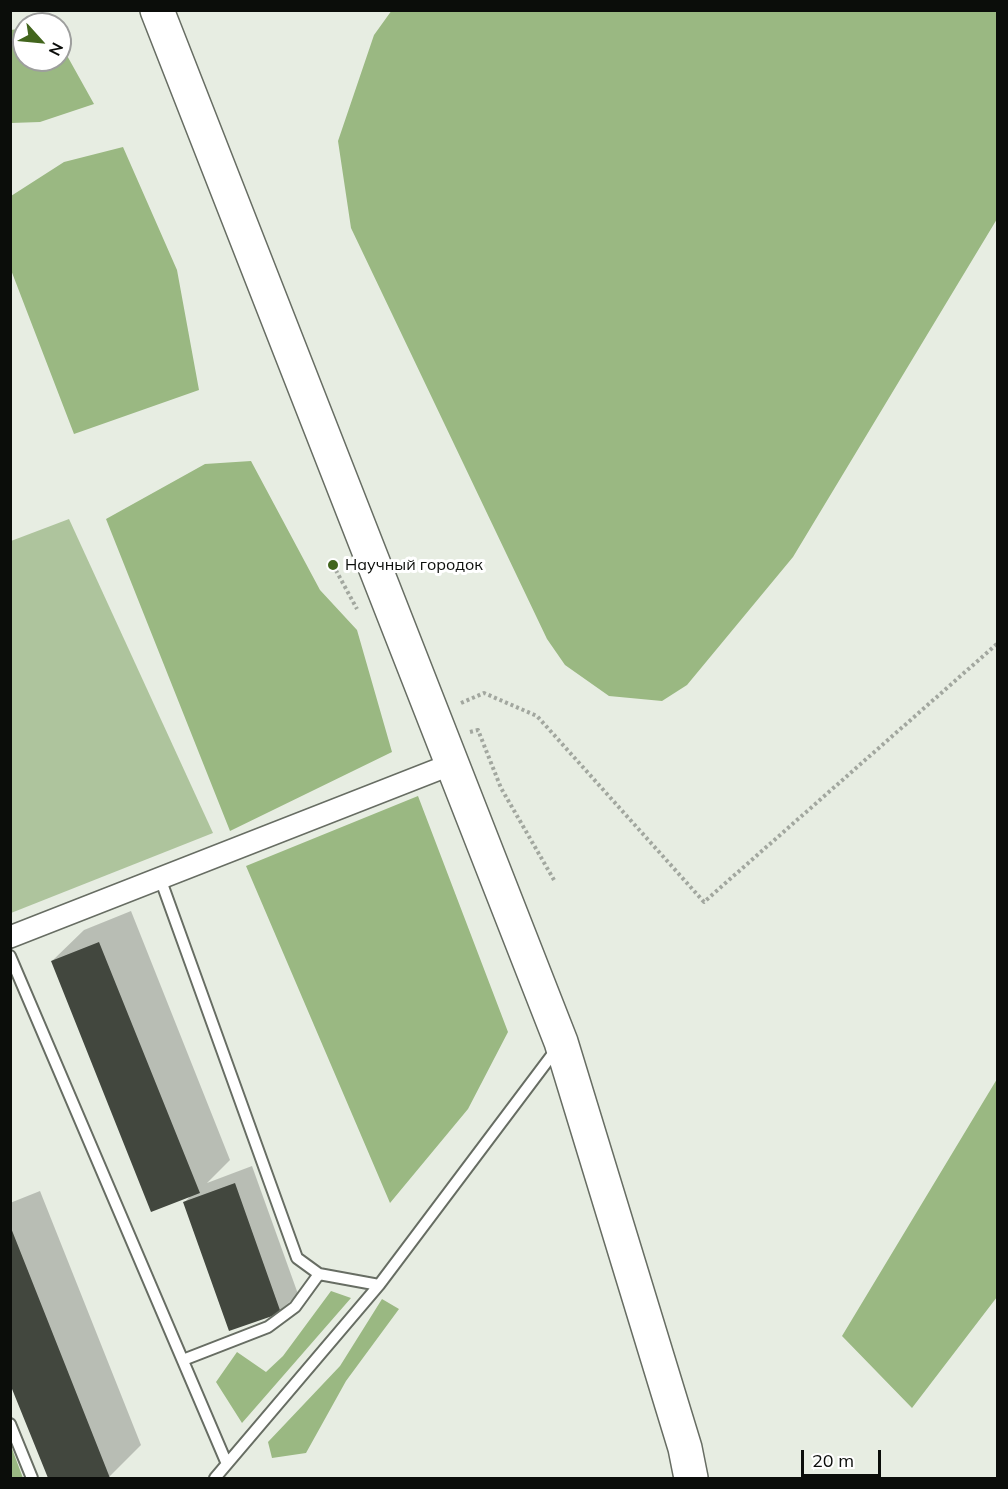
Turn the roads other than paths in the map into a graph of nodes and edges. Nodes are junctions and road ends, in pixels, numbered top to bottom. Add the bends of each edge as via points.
1 (157, 10) edge
2 (453, 764) junction
3 (160, 878) junction
4 (10, 937) edge
5 (10, 956) edge
6 (561, 1042) junction
7 (319, 1274) junction
8 (379, 1285) junction
9 (183, 1360) junction
10 (10, 1424) edge
11 (227, 1464) junction
12 (32, 1479) edge
13 (215, 1479) edge
14 (691, 1479) edge

1 - 2 main road
2 - 3 street
2 - 6 main road
3 - 4 street
3 - 7 lane via 297,1258
5 - 9 lane
6 - 8 lane
6 - 14 main road via 685,1448
7 - 8 lane
7 - 9 lane via 295,1307 268,1328
8 - 11 lane
9 - 11 lane
10 - 12 lane
11 - 13 lane

